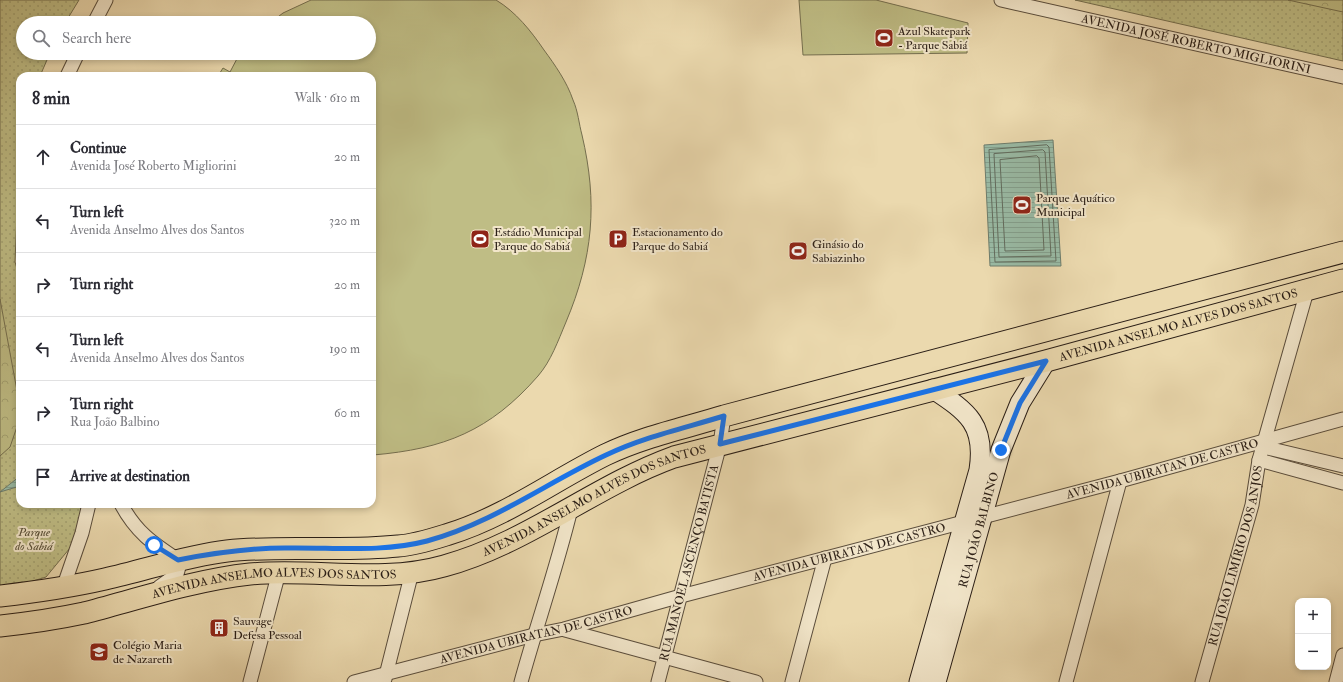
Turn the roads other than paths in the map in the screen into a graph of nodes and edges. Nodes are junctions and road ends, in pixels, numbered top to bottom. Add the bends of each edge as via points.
1 (106, 0) edge
2 (1002, 0) edge
3 (98, 16) edge
4 (74, 60) edge
5 (68, 72) edge
6 (1343, 77) edge
7 (1343, 252) edge
8 (1343, 280) edge
9 (1307, 291) junction
10 (1046, 361) junction
11 (933, 389) junction
12 (724, 416) junction
13 (1343, 419) edge
14 (1265, 443) junction
15 (720, 444) junction
16 (1259, 460) junction
17 (1343, 466) edge
18 (1120, 481) junction
19 (1343, 483) edge
20 (88, 508) edge
21 (123, 508) edge
22 (571, 509) junction
23 (974, 518) junction
24 (825, 558) junction
25 (178, 560) junction
26 (279, 572) junction
27 (412, 572) junction
28 (63, 588) junction
29 (0, 596) edge
30 (681, 596) junction
31 (141, 597) junction
32 (0, 626) edge
33 (564, 629) junction
34 (534, 635) junction
35 (1343, 655) edge
36 (664, 656) junction
37 (386, 677) edge
38 (250, 682) edge
39 (354, 682) edge
40 (521, 682) edge
41 (658, 682) edge
42 (756, 682) edge
43 (792, 682) edge
44 (919, 682) edge
45 (936, 682) edge
46 (1066, 682) edge
47 (1202, 682) edge
48 (1336, 682) edge

1 - 3 street
2 - 6 street, AVENIDA JOSÉ ROBERTO MIGLIORINI
4 - 5 street
7 - 12 main road
8 - 9 main road, AVENIDA ANSELMO ALVES DOS SANTOS
9 - 10 main road, AVENIDA ANSELMO ALVES DOS SANTOS
9 - 14 street, RUA JOÃO LIMÍRIO DOS ANJOS
10 - 11 main road, AVENIDA ANSELMO ALVES DOS SANTOS
10 - 23 main road, RUA JOÃO BALBINO via 1010,424
11 - 15 main road, AVENIDA ANSELMO ALVES DOS SANTOS
11 - 23 main road, RUA JOÃO BALBINO via 968,414 978,432 981,449
12 - 15 street, RUA MANOEL ASCENÇO BATISTA
12 - 25 main road via 619,449 479,523 426,541 366,548 252,548
13 - 14 street, AVENIDA UBIRATAN DE CASTRO
14 - 16 street, RUA JOÃO LIMÍRIO DOS ANJOS
14 - 17 street
14 - 18 street, AVENIDA UBIRATAN DE CASTRO
15 - 22 main road, AVENIDA ANSELMO ALVES DOS SANTOS via 674,456 652,465
15 - 30 street, RUA MANOEL ASCENÇO BATISTA
16 - 19 street
16 - 47 street, RUA JOÃO LIMÍRIO DOS ANJOS via 1252,505
18 - 23 street, AVENIDA UBIRATAN DE CASTRO
18 - 46 street
20 - 28 street
21 - 25 street via 133,525 142,534
22 - 27 main road, AVENIDA ANSELMO ALVES DOS SANTOS via 494,548 443,567
22 - 34 street via 558,562
23 - 24 street, AVENIDA UBIRATAN DE CASTRO
23 - 44 main road, RUA JOÃO BALBINO
23 - 45 main road, RUA JOÃO BALBINO
24 - 30 street, AVENIDA UBIRATAN DE CASTRO
24 - 43 street
25 - 28 main road
25 - 31 street via 177,574
26 - 27 main road, AVENIDA ANSELMO ALVES DOS SANTOS via 367,575
26 - 31 main road, AVENIDA ANSELMO ALVES DOS SANTOS via 230,577
26 - 38 street
27 - 37 street
28 - 29 main road
30 - 33 street, AVENIDA UBIRATAN DE CASTRO
30 - 36 street, RUA MANOEL ASCENÇO BATISTA
31 - 32 main road, AVENIDA ANSELMO ALVES DOS SANTOS via 44,621
33 - 34 street, AVENIDA UBIRATAN DE CASTRO
33 - 36 street
34 - 37 street, AVENIDA UBIRATAN DE CASTRO
34 - 40 street
35 - 48 street
36 - 41 street, RUA MANOEL ASCENÇO BATISTA
36 - 42 street
37 - 39 street, AVENIDA UBIRATAN DE CASTRO

